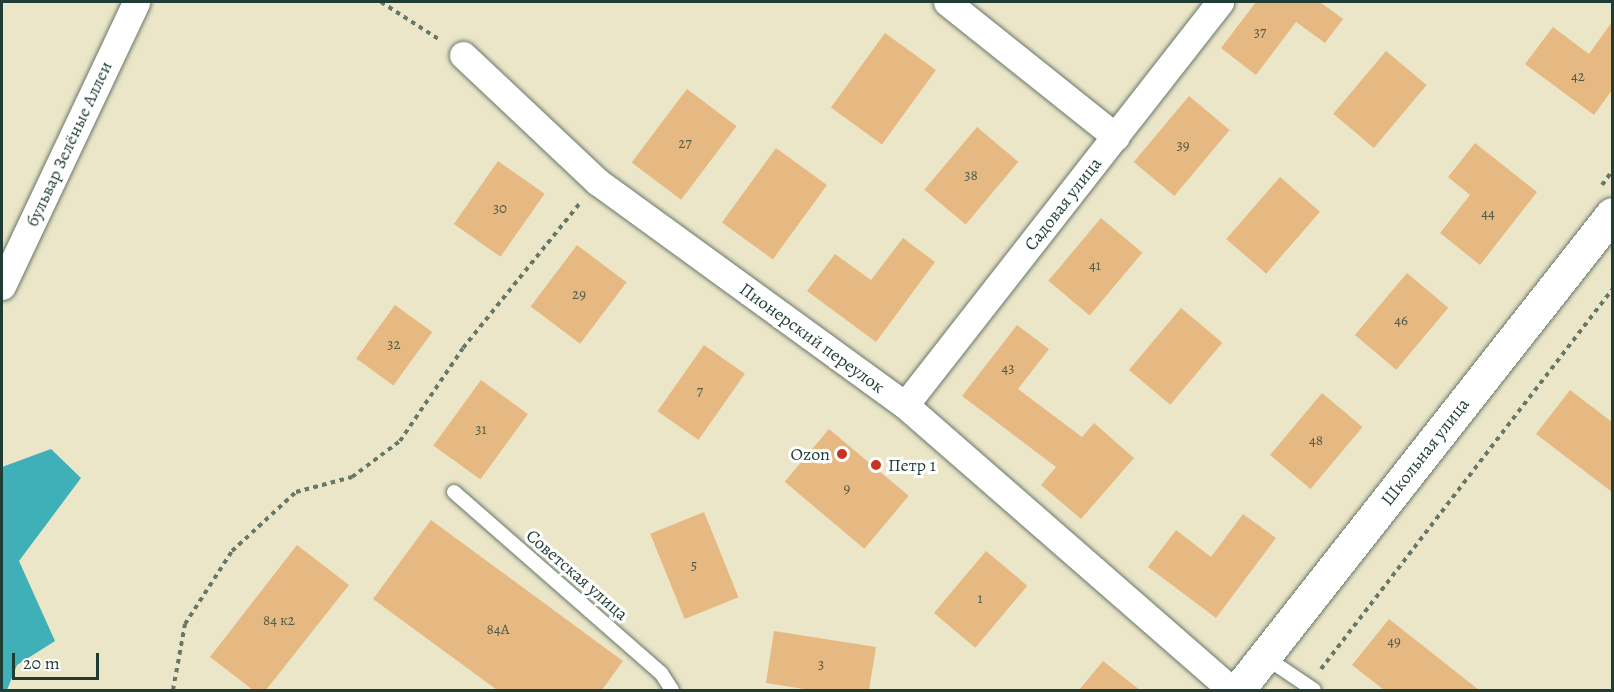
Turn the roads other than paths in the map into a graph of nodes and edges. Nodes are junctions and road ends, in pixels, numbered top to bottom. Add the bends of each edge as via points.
1 (136, 2) edge
2 (947, 2) edge
3 (1220, 2) edge
4 (463, 55) road end
5 (1116, 137) junction
6 (1612, 214) edge
7 (2, 286) edge
8 (905, 405) junction
9 (454, 492) dead end
10 (1265, 657) junction
11 (1311, 688) edge
12 (672, 690) edge
13 (1232, 690) edge
14 (1238, 690) edge

1 - 7 street, бульвар Зелёные Аллеи
2 - 5 street
3 - 5 street, Садовая улица
4 - 8 street, Пионерский переулок via 598,182
5 - 8 street, Садовая улица
6 - 10 street, Школьная улица
8 - 13 street, Пионерский переулок
9 - 12 lane, Советская улица via 661,673
10 - 11 lane
10 - 14 street, Школьная улица

